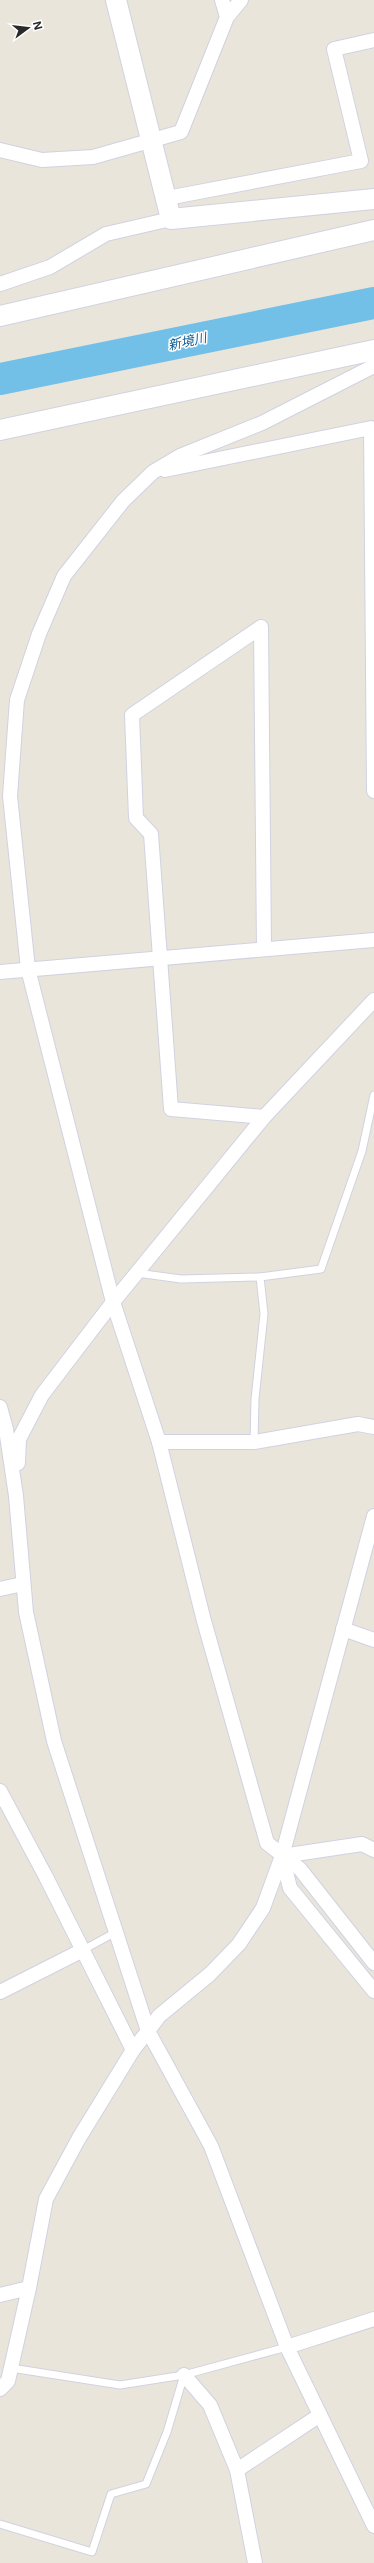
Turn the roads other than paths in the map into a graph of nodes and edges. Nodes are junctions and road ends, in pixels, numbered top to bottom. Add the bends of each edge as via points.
1 (116, 0) edge
2 (222, 0) edge
3 (241, 0) edge
4 (227, 17) junction
5 (374, 40) edge
6 (153, 138) junction
7 (0, 150) edge
8 (167, 198) junction
9 (374, 199) edge
10 (171, 219) junction
11 (374, 230) edge
12 (0, 284) edge
13 (0, 316) edge
14 (374, 350) edge
15 (374, 366) edge
16 (0, 430) edge
17 (153, 472) junction
18 (374, 791) edge
19 (374, 940) edge
20 (264, 949) junction
21 (161, 957) junction
22 (28, 969) junction
23 (0, 972) edge
24 (374, 1000) edge
25 (374, 1095) edge
26 (264, 1117) junction
27 (136, 1273) junction
28 (260, 1277) junction
29 (113, 1302) junction
30 (0, 1407) edge
31 (374, 1426) edge
32 (3, 1428) edge
33 (159, 1442) junction
34 (254, 1442) junction
35 (16, 1496) junction
36 (374, 1516) edge
37 (23, 1584) junction
38 (0, 1589) edge
39 (343, 1629) junction
40 (374, 1640) edge
41 (0, 1791) edge
42 (374, 1850) edge
43 (282, 1856) junction
44 (116, 1932) junction
45 (83, 1950) junction
46 (374, 1963) edge
47 (374, 1991) edge
48 (0, 1992) edge
49 (148, 2030) junction
50 (133, 2050) junction
51 (29, 2288) junction
52 (0, 2295) edge
53 (374, 2319) edge
54 (287, 2347) junction
55 (10, 2368) junction
56 (184, 2375) junction
57 (0, 2389) edge
58 (320, 2415) junction
59 (237, 2470) junction
60 (373, 2519) edge
61 (0, 2524) edge
62 (255, 2563) edge

1 - 6 street
2 - 4 street
3 - 4 street
4 - 6 street via 181,132
5 - 8 street via 334,49 361,161
6 - 7 street via 93,157 42,160
6 - 8 street
8 - 10 street
9 - 10 street
10 - 12 street via 106,234 50,267
11 - 13 street
14 - 16 street
15 - 17 street via 262,423 180,456
17 - 18 street via 371,428
17 - 22 street via 123,501 64,576 39,634 17,700 10,796
19 - 20 street
20 - 21 street
20 - 21 street via 261,627 132,715 136,818 151,834
21 - 22 street
21 - 26 street via 171,1109
22 - 23 street
22 - 29 street
24 - 26 street
25 - 28 lane via 362,1151 321,1269
26 - 27 street
27 - 28 lane via 181,1279
27 - 29 street
28 - 34 lane via 264,1314 255,1399
29 - 33 street
29 - 35 street via 42,1395 19,1439
30 - 32 street
31 - 34 street via 358,1424
32 - 35 street
33 - 34 street
33 - 43 street via 204,1621 267,1843
35 - 37 street
36 - 39 street
37 - 38 street
37 - 44 street via 26,1612 54,1741
39 - 40 street
39 - 43 street
41 - 45 street
42 - 43 street via 362,1844
43 - 46 street via 300,1869
43 - 47 street via 290,1888
43 - 49 street via 262,1908 239,1944 210,1974 159,2016
44 - 45 lane
44 - 49 street
45 - 48 street
45 - 50 street
49 - 50 street
49 - 54 street via 211,2146
50 - 51 street via 79,2138 46,2199
51 - 52 street
51 - 55 street
53 - 54 street
54 - 56 lane
54 - 58 street
55 - 56 lane via 120,2385
55 - 57 street via 8,2381
56 - 59 street via 210,2405
56 - 61 lane via 167,2432 146,2484 111,2494 92,2552
58 - 59 street
58 - 60 street
59 - 62 street

